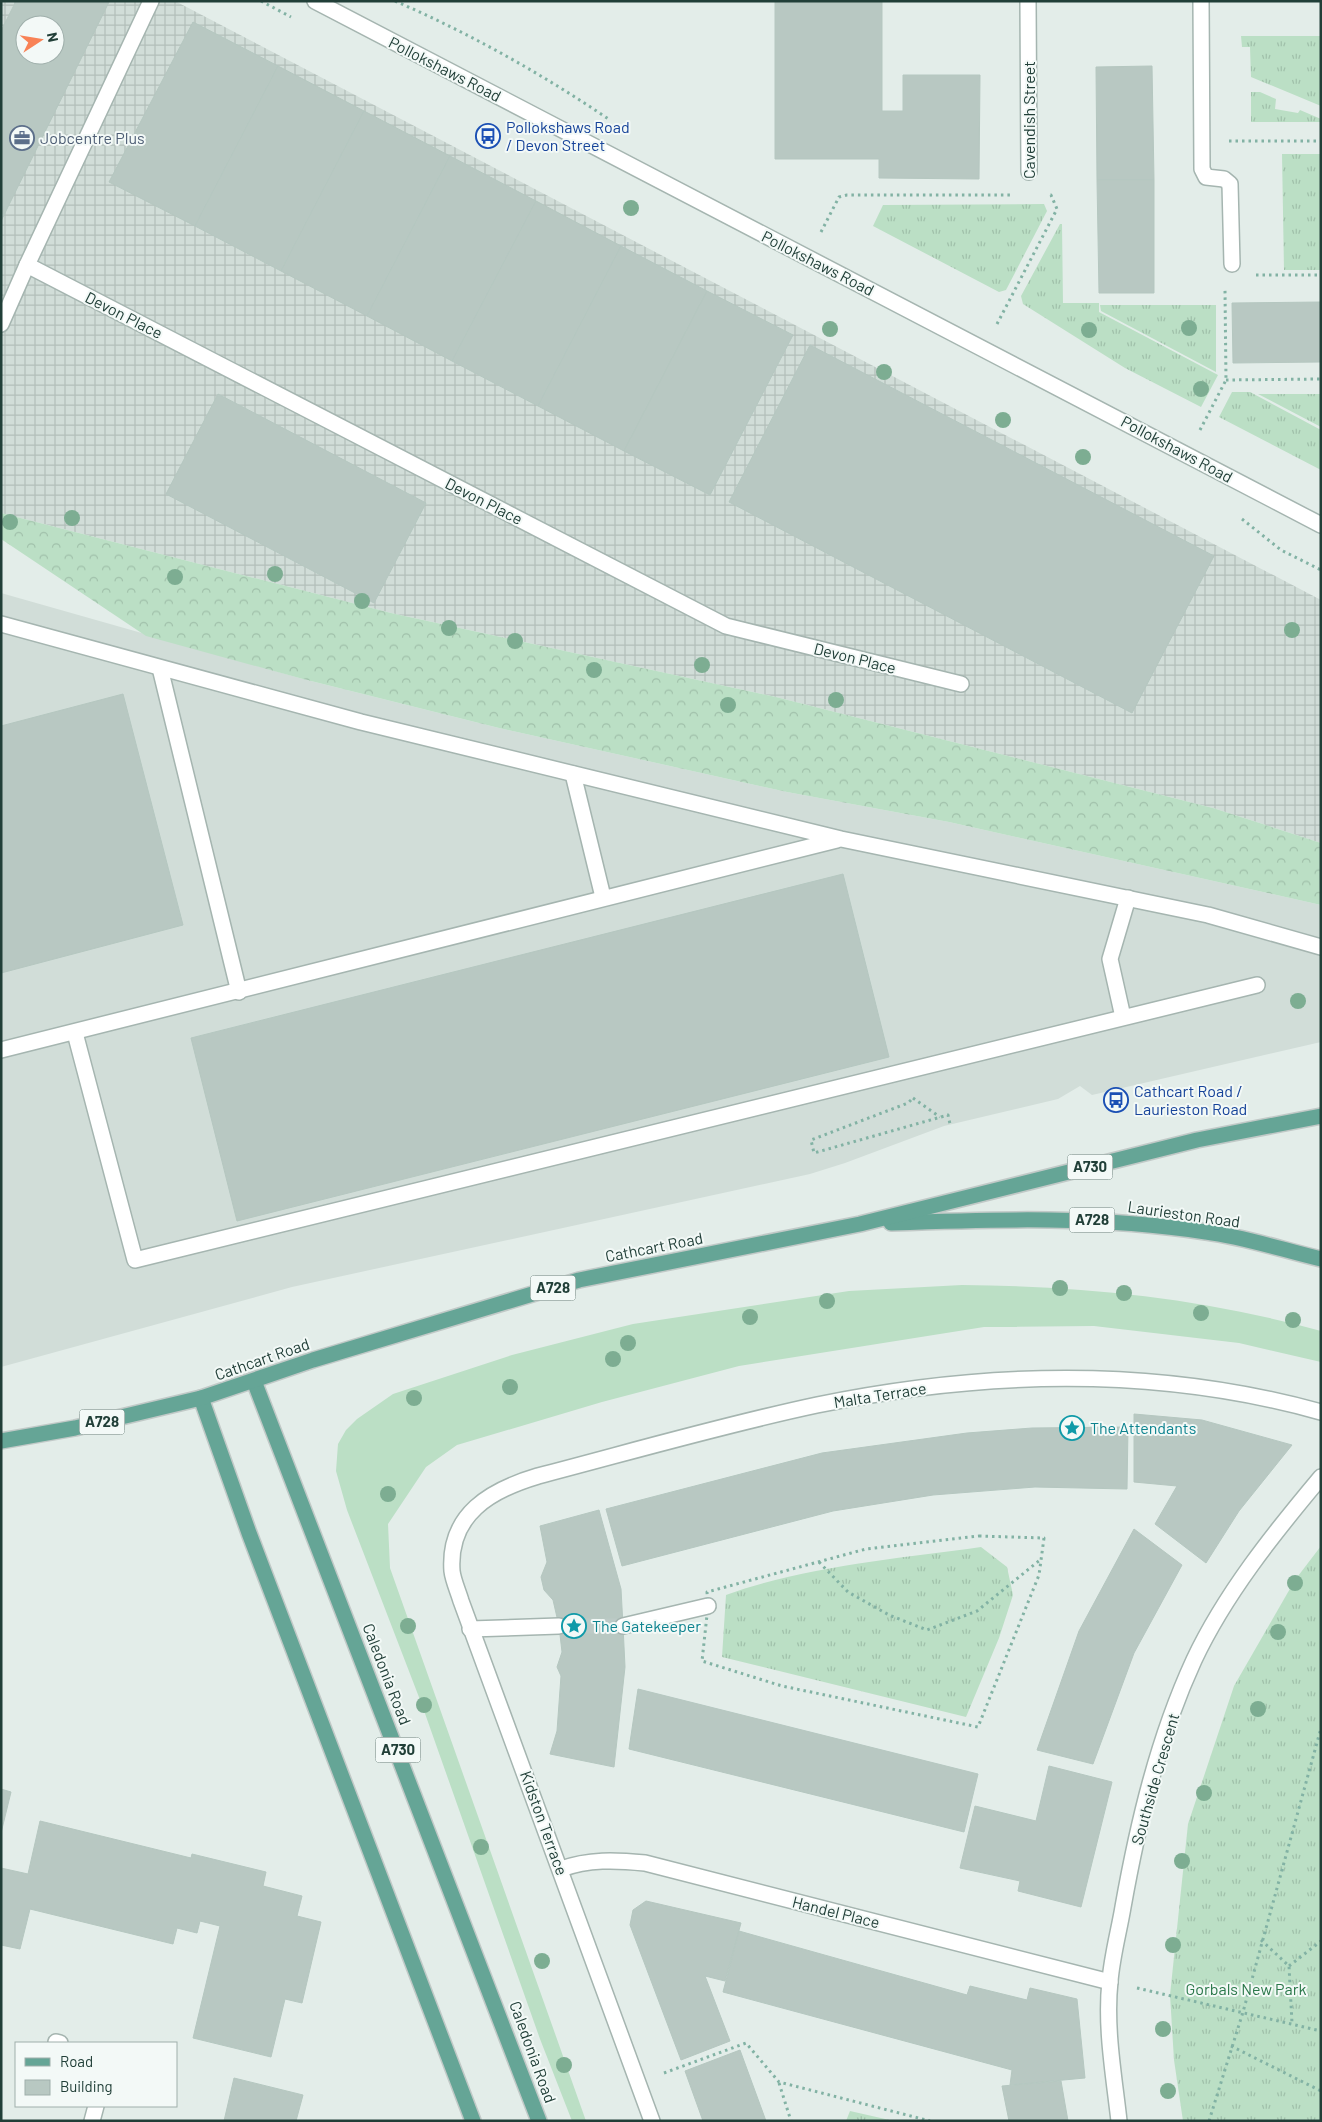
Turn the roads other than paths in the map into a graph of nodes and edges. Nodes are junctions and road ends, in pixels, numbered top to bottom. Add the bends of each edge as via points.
1 (151, 1) edge
2 (315, 1) edge
3 (1028, 1) edge
4 (1201, 1) edge
5 (1029, 172) road end
6 (27, 264) junction
7 (1228, 270) road end
8 (1, 324) edge
9 (1321, 525) edge
10 (1, 624) edge
11 (160, 668) junction
12 (961, 684) dead end
13 (573, 774) junction
14 (841, 839) junction
15 (603, 897) junction
16 (1128, 898) junction
17 (1321, 946) edge
18 (1257, 985) dead end
19 (239, 992) junction
20 (1124, 1017) junction
21 (75, 1033) junction
22 (1, 1050) edge
23 (1321, 1116) edge
24 (860, 1224) junction
25 (1321, 1259) edge
26 (254, 1380) junction
27 (201, 1398) junction
28 (1321, 1412) edge
29 (1, 1441) edge
30 (1321, 1477) edge
31 (462, 1524) joint
32 (708, 1606) road end
33 (559, 1626) tunnel mouth
34 (623, 1626) tunnel mouth
35 (470, 1629) junction
36 (561, 1870) junction
37 (1110, 1982) junction
38 (96, 2107) edge
39 (92, 2121) edge
40 (473, 2121) edge
41 (540, 2121) edge
42 (652, 2121) edge
43 (1119, 2121) edge

1 - 6 street
2 - 9 street, Pollokshaws Road
3 - 5 street, Cavendish Street
4 - 7 street via 1204,175 1224,179 1230,184
6 - 8 street
6 - 12 street, Devon Place via 726,626
10 - 11 street
11 - 13 street
11 - 19 street
13 - 14 street
13 - 15 street
14 - 15 street
14 - 16 street
15 - 19 street
16 - 17 street via 1208,915
16 - 20 street via 1110,959
18 - 20 street
19 - 21 street
20 - 21 street via 135,1260
21 - 22 street
23 - 24 main road, Cathcart Road / A730 via 1197,1140
24 - 25 main road, Laurieston Road / A728 via 1023,1219 1137,1223 1208,1232
24 - 26 main road, Cathcart Road / A728 via 579,1280
26 - 27 main road, Cathcart Road / A728
26 - 41 main road, Caledonia Road / A730
27 - 29 main road, Cathcart Road / A728 via 75,1428
27 - 40 main road via 249,1533
28 - 31 street, Malta Terrace via 1221,1391 1097,1377 920,1388 817,1406 522,1481 496,1491 474,1508
30 - 37 street, Southside Crescent via 1260,1554 1220,1612 1194,1660 1165,1736 1139,1824
31 - 35 street, Kidston Terrace via 454,1548 452,1571
32 - 34 street
33 - 35 street
35 - 36 street, Kidston Terrace
36 - 37 street, Handel Place via 579,1863 609,1860 644,1863
36 - 42 street, Kidston Terrace
37 - 43 street, Southside Crescent via 1110,2030
38 - 39 street

